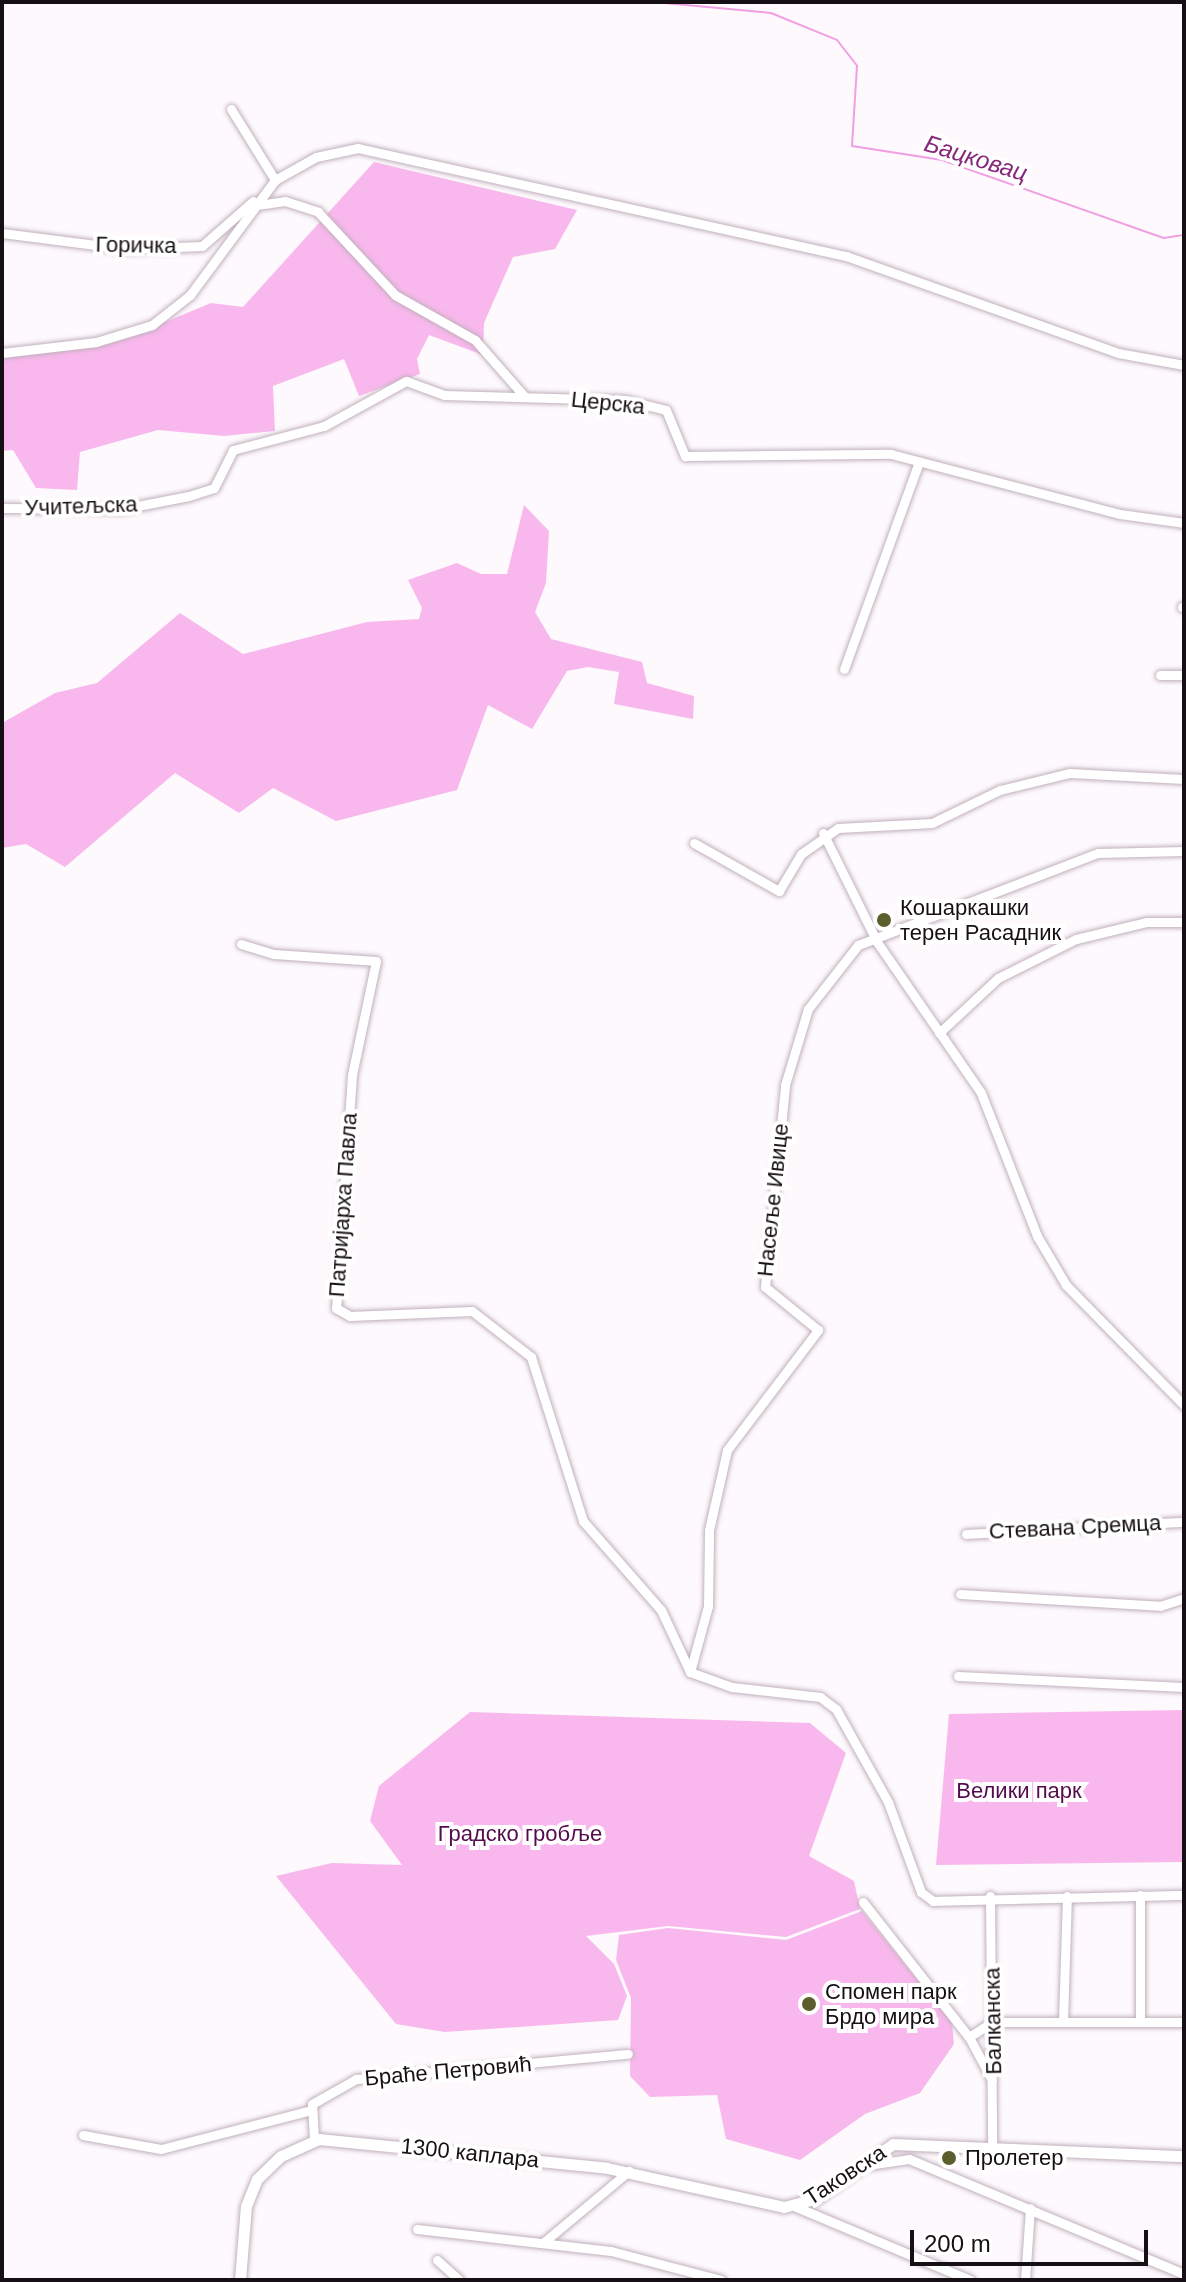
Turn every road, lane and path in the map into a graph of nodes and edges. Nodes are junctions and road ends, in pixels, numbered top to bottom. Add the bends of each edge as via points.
1 (231, 109) dead end
2 (275, 180) junction
3 (252, 204) junction
4 (2, 233) edge
5 (2, 353) edge
6 (1184, 365) edge
7 (524, 396) junction
8 (324, 426) joint
9 (919, 462) junction
10 (2, 508) edge
11 (1184, 523) edge
12 (844, 669) dead end
13 (1160, 675) dead end
14 (1184, 675) edge
15 (1184, 779) edge
16 (823, 833) junction
17 (694, 843) dead end
18 (1184, 851) edge
19 (1184, 922) edge
20 (877, 942) junction
21 (241, 944) dead end
22 (939, 1033) junction
23 (1184, 1405) edge
24 (1184, 1522) edge
25 (966, 1534) dead end
26 (960, 1594) dead end
27 (1184, 1598) edge
28 (690, 1672) junction
29 (958, 1676) dead end
30 (1184, 1687) edge
31 (1140, 1895) junction
32 (1184, 1895) edge
33 (990, 1896) junction
34 (1067, 1896) junction
35 (863, 1902) dead end
36 (992, 2022) junction
37 (1063, 2022) junction
38 (1140, 2022) junction
39 (1184, 2022) edge
40 (969, 2037) junction
41 (628, 2054) dead end
42 (994, 2083) junction
43 (308, 2111) junction
44 (83, 2135) dead end
45 (314, 2140) junction
46 (992, 2147) junction
47 (1184, 2156) edge
48 (853, 2170) junction
49 (629, 2171) junction
50 (794, 2206) junction
51 (1030, 2208) junction
52 (417, 2229) dead end
53 (544, 2242) junction
54 (437, 2260) dead end
55 (1184, 2274) edge
56 (240, 2280) edge
57 (459, 2280) edge
58 (721, 2280) edge
59 (970, 2280) edge
60 (1025, 2280) edge

1 - 2 street
2 - 3 street
2 - 6 street via 316,157 376,150 846,256 1118,353
3 - 4 street, Горичка via 202,246 127,249
3 - 5 street via 190,295 152,325 96,342
3 - 7 street via 285,201 318,212 395,295 475,340
7 - 8 street, Церска via 444,395 406,381
7 - 9 street, Церска via 625,400 666,410 685,456 863,451
8 - 10 street, Учитељска via 233,450 214,488 189,496 122,509
9 - 11 street, Церска via 1120,514
9 - 12 street
13 - 14 street
15 - 16 street via 1070,773 1000,790 932,823
16 - 17 street via 779,891
16 - 20 street
18 - 20 street via 1098,853 1025,876
19 - 22 street via 1147,922 1076,939 998,978
20 - 22 street
20 - 28 street, Насеље Ивице via 858,945 808,1009 785,1085 765,1291 818,1330 727,1450 709,1530 708,1606
21 - 28 street, Патријарха Павла via 274,954 376,961 352,1075 336,1308 350,1316 472,1311 531,1357 583,1521 661,1610
22 - 23 street via 981,1093 1037,1236 1066,1285
24 - 25 street, Стевана Сремца
26 - 27 street via 1160,1606
28 - 33 street via 732,1687 820,1697 836,1709 888,1802 921,1892 933,1901
29 - 30 street
31 - 32 street
31 - 34 street
31 - 38 street
33 - 34 street
33 - 36 street, Балканска
34 - 37 street
35 - 40 street
36 - 37 street
36 - 40 street
36 - 42 street, Балканска
37 - 38 street
38 - 39 street
40 - 42 street
41 - 43 street, Браће Петровић via 365,2077 329,2089
42 - 46 street, Балканска
43 - 44 street via 153,2150
43 - 45 street
45 - 49 street, 1300 каплара
45 - 56 street via 281,2156 255,2183
46 - 47 street, Таковска
46 - 48 street, Таковска via 893,2144
48 - 50 street, Таковска
48 - 51 street via 909,2159
49 - 50 street, 1300 каплара via 759,2205
49 - 53 street
50 - 59 street
51 - 55 street
51 - 60 street
52 - 53 street
53 - 58 street
54 - 57 street

